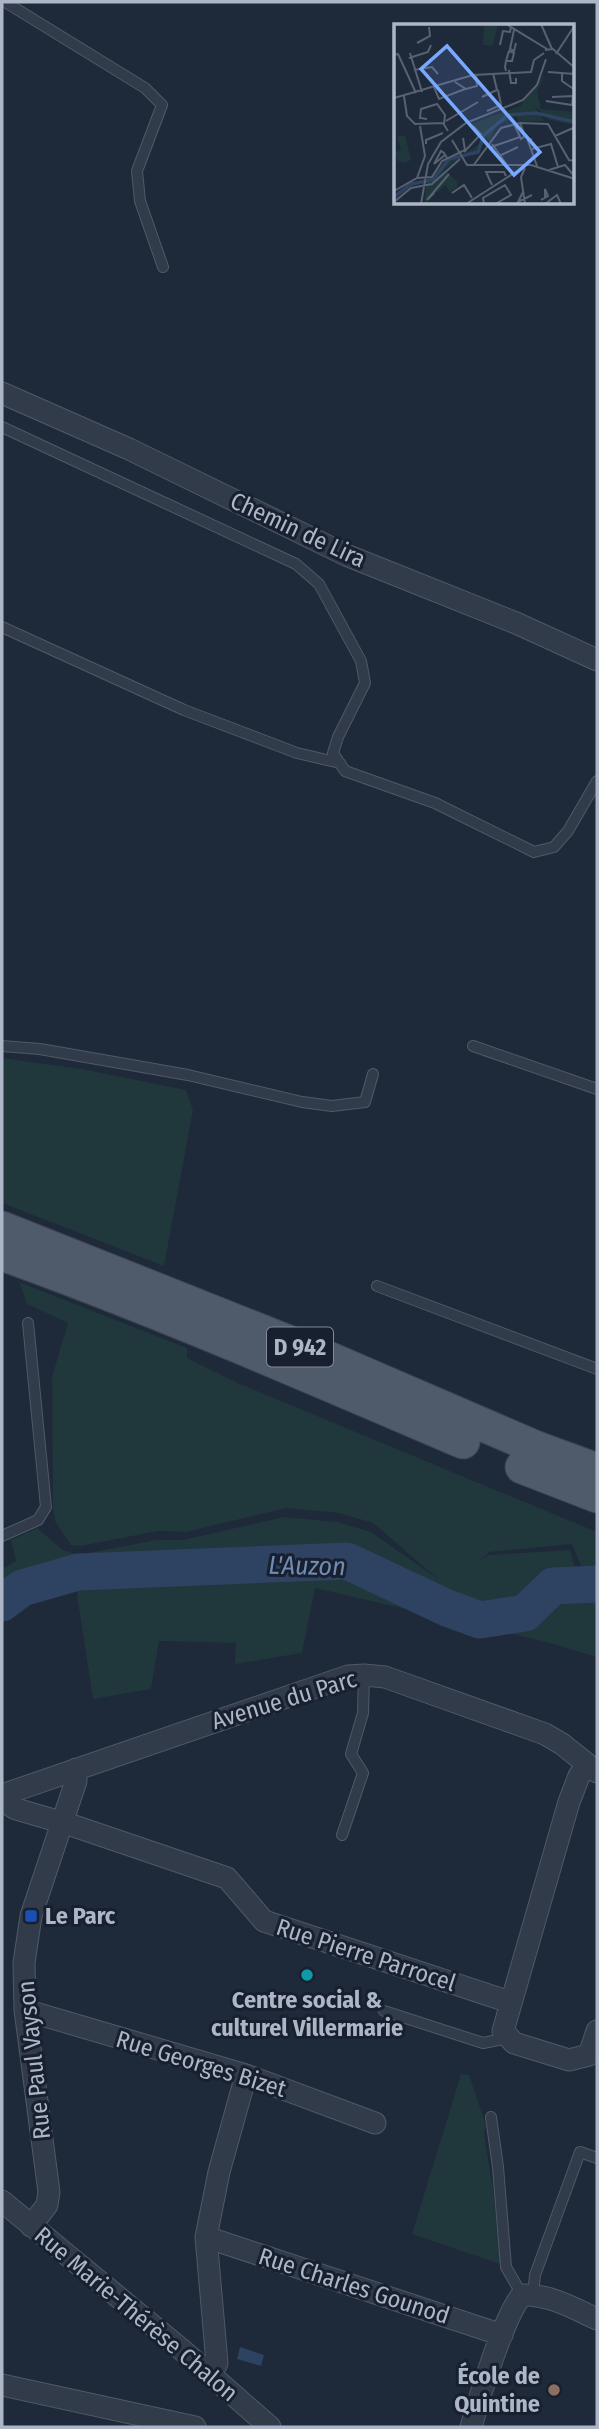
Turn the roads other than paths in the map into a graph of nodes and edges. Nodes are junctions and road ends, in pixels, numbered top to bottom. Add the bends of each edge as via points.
1 (5, 2) edge
2 (163, 267) dead end
3 (2, 393) edge
4 (2, 427) edge
5 (2, 627) edge
6 (597, 660) edge
7 (340, 763) junction
8 (597, 781) edge
9 (2, 1046) edge
10 (473, 1046) dead end
11 (373, 1074) dead end
12 (597, 1089) edge
13 (2, 1228) edge
14 (2, 1254) edge
15 (377, 1286) dead end
16 (28, 1323) dead end
17 (597, 1370) edge
18 (597, 1470) edge
19 (597, 1496) edge
20 (2, 1536) edge
21 (364, 1675) junction
22 (592, 1768) edge
23 (76, 1769) junction
24 (2, 1794) edge
25 (2, 1800) edge
26 (61, 1822) junction
27 (342, 1835) dead end
28 (510, 2002) junction
29 (25, 2010) junction
30 (384, 2011) dead end
31 (597, 2031) edge
32 (508, 2038) junction
33 (593, 2056) edge
34 (246, 2075) junction
35 (491, 2117) dead end
36 (375, 2123) dead end
37 (597, 2158) edge
38 (2, 2201) edge
39 (31, 2226) junction
40 (206, 2237) junction
41 (528, 2295) junction
42 (597, 2319) edge
43 (213, 2329) junction
44 (502, 2335) junction
45 (181, 2349) junction
46 (211, 2375) junction
47 (2, 2385) edge
48 (117, 2419) edge
49 (195, 2427) edge
50 (270, 2427) edge
51 (471, 2427) edge

1 - 2 lane via 145,88 162,105 138,170 140,201
3 - 6 street, Chemin de Lira via 346,555
4 - 7 lane via 296,564 320,584 361,661 365,683 333,753
5 - 7 lane via 184,710 297,753
7 - 8 lane via 345,771 435,803 534,852 554,847
9 - 11 lane via 188,1075 332,1106 365,1102
10 - 12 lane
13 - 18 main road, D 942
14 - 19 main road, D 942
15 - 17 lane
16 - 20 lane via 46,1507 38,1520
21 - 22 street, Avenue du Parc via 385,1677 527,1726 562,1744
21 - 23 street, Avenue du Parc via 348,1676
21 - 27 lane via 363,1713 351,1754 363,1773
22 - 28 street via 579,1776 569,1802
23 - 24 street, Avenue du Parc
23 - 26 street, Rue Paul Vayson
25 - 26 street, Rue Pierre Parrocel via 16,1809
26 - 28 street, Rue Pierre Parrocel via 226,1878 264,1921
26 - 29 street, Rue Paul Vayson via 26,1942
28 - 32 street via 503,2031
29 - 34 street, Rue Georges Bizet
29 - 39 street, Rue Paul Vayson via 49,2192 47,2205
30 - 32 lane via 483,2043
31 - 33 street
32 - 33 street via 569,2060
34 - 36 street, Rue Georges Bizet
34 - 40 street
35 - 41 lane via 506,2267
37 - 41 lane via 580,2152
38 - 39 street, Rue Marie-Thérèse Chalon
39 - 45 street, Rue Marie-Thérèse Chalon
40 - 43 street
40 - 44 street, Rue Charles Gounod
41 - 42 street via 554,2300
41 - 44 street via 516,2302
43 - 45 street
43 - 46 street via 217,2363
44 - 51 street
45 - 46 street, Rue Marie-Thérèse Chalon
46 - 50 street, Rue Marie-Thérèse Chalon
47 - 48 street
48 - 49 street

